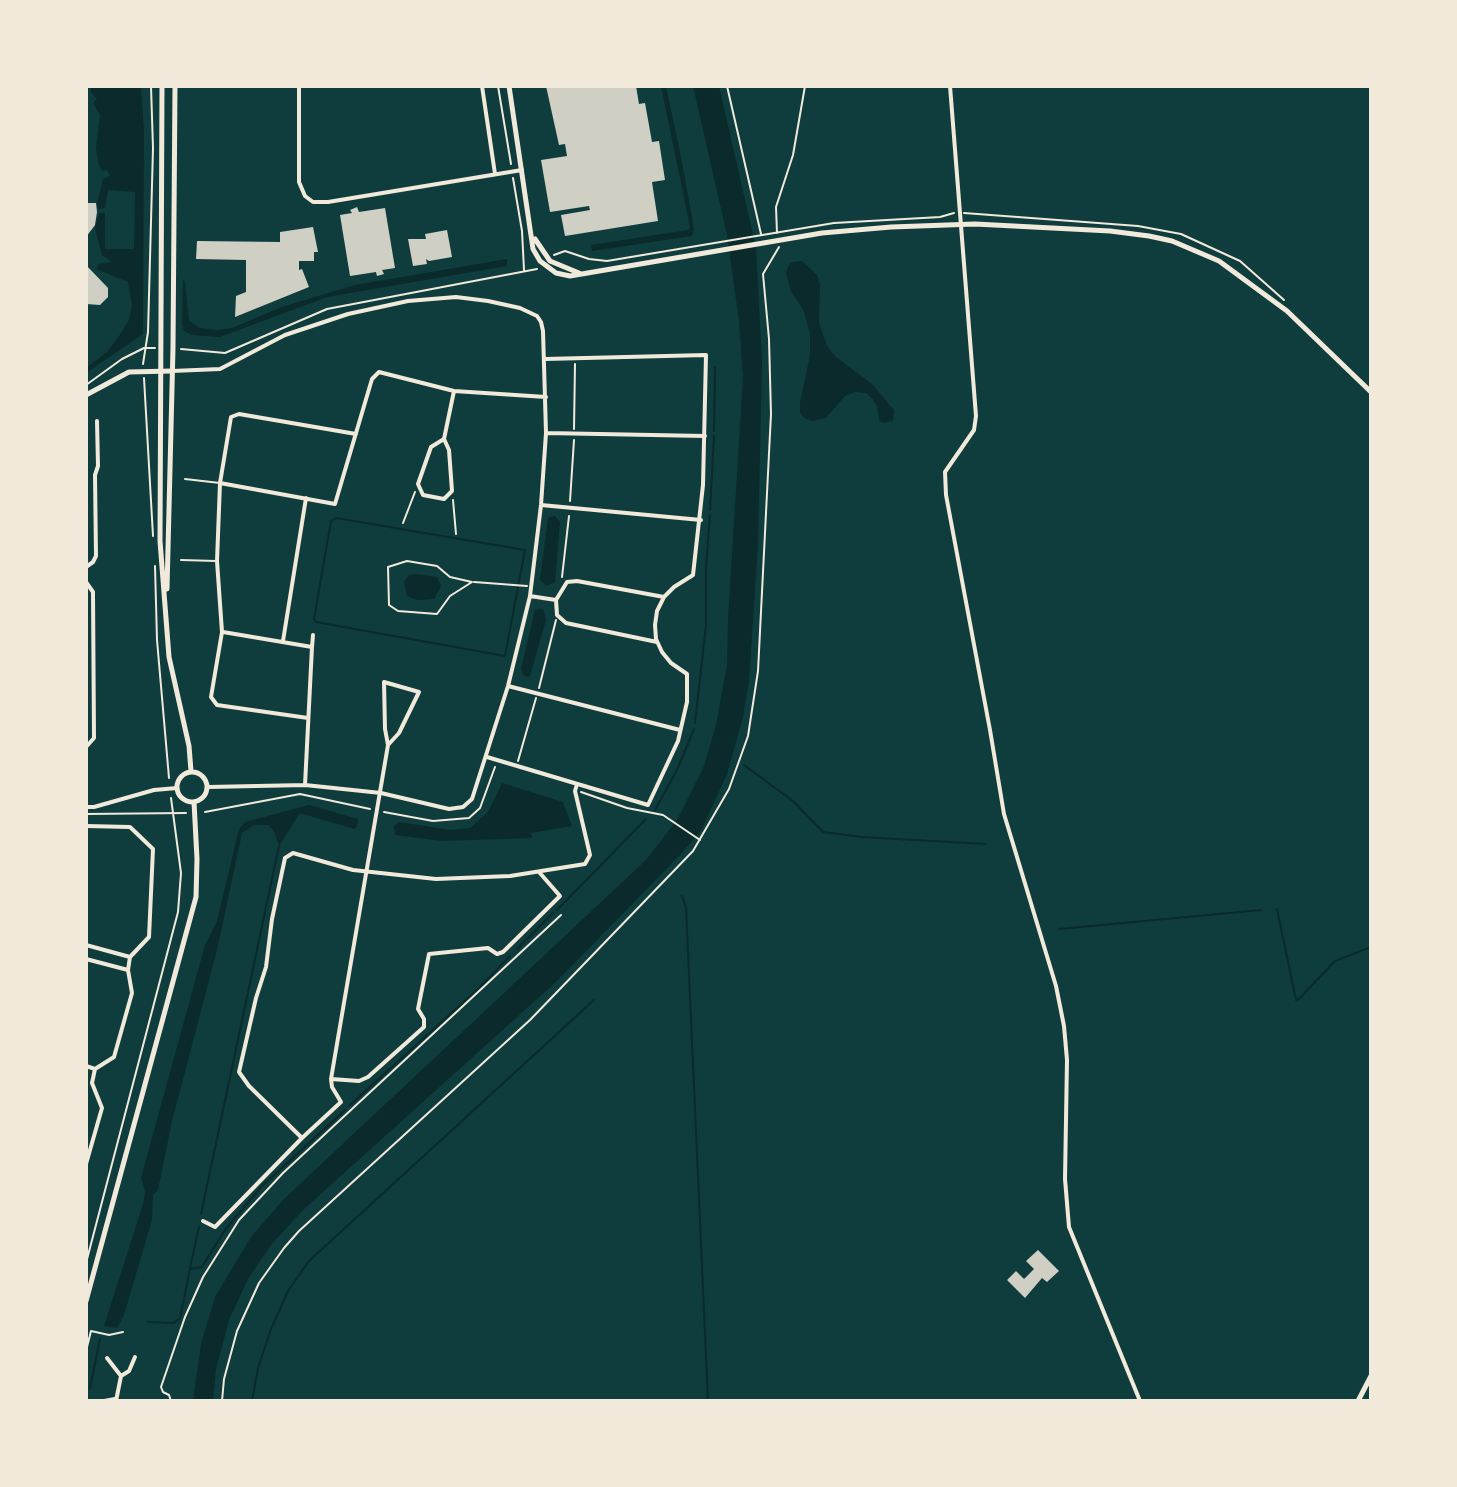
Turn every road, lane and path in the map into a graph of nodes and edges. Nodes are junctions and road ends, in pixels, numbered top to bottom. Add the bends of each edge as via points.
1 (151, 86) edge
2 (162, 86) edge
3 (175, 86) edge
4 (299, 86) edge
5 (482, 86) edge
6 (509, 86) edge
7 (727, 86) edge
8 (805, 86) edge
9 (950, 86) edge
10 (522, 170) junction
11 (495, 174) junction
12 (959, 213) junction
13 (959, 224) junction
14 (777, 233) junction
15 (761, 235) junction
16 (726, 241) dead end
17 (779, 241) junction
18 (371, 299) dead end
19 (1292, 307) dead end
20 (144, 348) junction
21 (159, 348) junction
22 (173, 348) junction
23 (545, 359) junction
24 (574, 359) junction
25 (143, 370) junction
26 (160, 371) junction
27 (172, 371) junction
28 (86, 385) edge
29 (454, 391) junction
30 (1371, 392) edge
31 (86, 395) edge
32 (546, 397) junction
33 (97, 421) dead end
34 (546, 433) junction
35 (574, 433) junction
36 (356, 434) junction
37 (705, 436) junction
38 (444, 439) junction
39 (185, 479) dead end
40 (86, 483) edge
41 (95, 483) junction
42 (220, 483) junction
43 (418, 484) junction
44 (452, 491) junction
45 (306, 498) junction
46 (541, 505) junction
47 (570, 507) junction
48 (701, 520) junction
49 (403, 523) dead end
50 (456, 534) dead end
51 (153, 535) dead end
52 (181, 560) dead end
53 (217, 561) junction
54 (155, 565) dead end
55 (86, 567) edge
56 (86, 582) edge
57 (472, 582) junction
58 (521, 585) dead end
59 (561, 589) junction
60 (530, 596) junction
61 (664, 597) junction
62 (556, 600) junction
63 (165, 617) junction
64 (222, 632) junction
65 (313, 635) dead end
66 (283, 641) junction
67 (657, 642) junction
68 (312, 647) junction
69 (508, 686) junction
70 (308, 718) junction
71 (680, 730) junction
72 (388, 745) junction
73 (86, 747) edge
74 (487, 757) junction
75 (503, 766) dead end
76 (191, 771) junction
77 (169, 778) dead end
78 (305, 785) junction
79 (208, 787) junction
80 (576, 787) junction
81 (177, 788) junction
82 (381, 793) junction
83 (171, 798) dead end
84 (194, 802) junction
85 (86, 807) edge
86 (173, 812) junction
87 (205, 812) dead end
88 (379, 812) junction
89 (186, 813) dead end
90 (86, 814) edge
91 (86, 826) edge
92 (699, 839) junction
93 (368, 872) junction
94 (539, 872) junction
95 (561, 915) dead end
96 (86, 945) edge
97 (130, 957) junction
98 (86, 959) edge
99 (128, 970) junction
100 (86, 1066) edge
101 (95, 1069) junction
102 (331, 1079) junction
103 (89, 1082) edge
104 (302, 1138) junction
105 (86, 1164) edge
106 (203, 1221) dead end
107 (86, 1263) edge
108 (86, 1301) edge
109 (123, 1332) dead end
110 (86, 1351) edge
111 (135, 1357) dead end
112 (107, 1358) dead end
113 (121, 1376) junction
114 (1371, 1376) edge
115 (115, 1400) edge
116 (104, 1401) edge
117 (171, 1401) edge
118 (222, 1401) edge
119 (1140, 1401) edge
120 (1358, 1401) edge

1 - 20 path
2 - 21 main road
3 - 22 main road
4 - 11 street via 300,187 313,202
5 - 11 street
6 - 10 main road
7 - 15 path
8 - 14 path via 793,155 776,207
9 - 12 street
10 - 11 street
10 - 17 main road via 533,249 547,268 580,273
12 - 13 street
12 - 14 path
12 - 19 path via 1181,234 1240,261
13 - 17 main road via 857,229
13 - 30 main road via 1110,231 1193,248 1287,311
13 - 119 street via 976,416 974,430 945,472 946,495 1004,814 1064,1026 1069,1227
14 - 15 path
14 - 17 path
15 - 16 path
17 - 92 path via 763,274 771,414 755,705 740,764
18 - 22 path via 323,311 225,353
20 - 21 path
20 - 25 path
20 - 28 path
21 - 26 main road
22 - 27 main road
23 - 24 street
23 - 27 street via 537,316 462,297 348,314 285,335 220,369
23 - 32 street
24 - 35 path
24 - 37 street via 706,355
25 - 26 main road
25 - 31 main road via 121,374
25 - 51 path
26 - 27 main road
26 - 63 main road
27 - 63 main road
29 - 32 street
29 - 36 street via 377,373
29 - 38 street
32 - 34 street
33 - 41 street
34 - 35 street
34 - 46 street
35 - 37 street
35 - 47 path
36 - 42 street via 239,414 231,417
36 - 45 street via 335,504
37 - 48 street
38 - 43 street via 431,447
38 - 44 street
39 - 42 lane
40 - 41 street
41 - 55 street via 96,556
42 - 45 street
42 - 53 street
43 - 44 street via 423,495 444,499
43 - 49 path
44 - 50 path
45 - 66 street
46 - 47 street
46 - 60 street
47 - 48 street
47 - 59 path
48 - 61 street via 693,575
52 - 53 lane
53 - 64 street
54 - 77 path
56 - 73 street via 93,592 94,738
57 - 57 path via 450,577 437,566 398,563 388,567 389,605 398,611 437,614 450,596
57 - 58 path
59 - 61 street via 577,581
59 - 62 street
60 - 62 street
60 - 69 street
61 - 67 street via 655,618
62 - 67 street via 557,615 566,623
63 - 76 main road
64 - 66 street
64 - 70 street via 211,697 217,705
65 - 68 street
66 - 68 street
67 - 71 street via 689,679
68 - 70 street
69 - 71 street
69 - 74 street
70 - 78 street
71 - 80 street via 648,805
72 - 72 street via 385,729 384,682 419,692
72 - 82 street
74 - 80 street
74 - 82 street via 472,799 463,807 449,809
75 - 88 path via 491,772 480,808 469,818 433,821
76 - 79 main road via 203,775
76 - 81 main road via 182,775
78 - 79 street
78 - 82 street
79 - 84 main road
80 - 92 path via 627,808 663,815
80 - 94 street via 589,860
81 - 84 main road via 183,799
81 - 85 street
82 - 88 street
83 - 86 path
84 - 108 main road via 196,897
86 - 89 path
86 - 90 path
86 - 107 path via 181,873 178,912
87 - 88 path via 300,794
88 - 93 street
91 - 97 street via 130,827 153,849 149,937
92 - 118 path via 530,1020 284,1248 259,1283 237,1331
93 - 94 street via 436,879
93 - 102 street
93 - 104 street via 293,853 285,858 266,967 239,1072
94 - 102 street via 560,896 503,952 488,948 429,954 418,1009 424,1027 368,1077
95 - 117 path via 239,1220 185,1317 161,1387
96 - 97 street
97 - 99 street
98 - 99 street
99 - 101 street via 132,993 114,1057
100 - 101 street
101 - 103 street
102 - 104 street via 341,1102
103 - 105 street via 102,1108
104 - 106 street via 215,1227
109 - 110 path via 91,1331
111 - 113 street
112 - 113 street
113 - 115 street
114 - 120 main road
115 - 116 street

